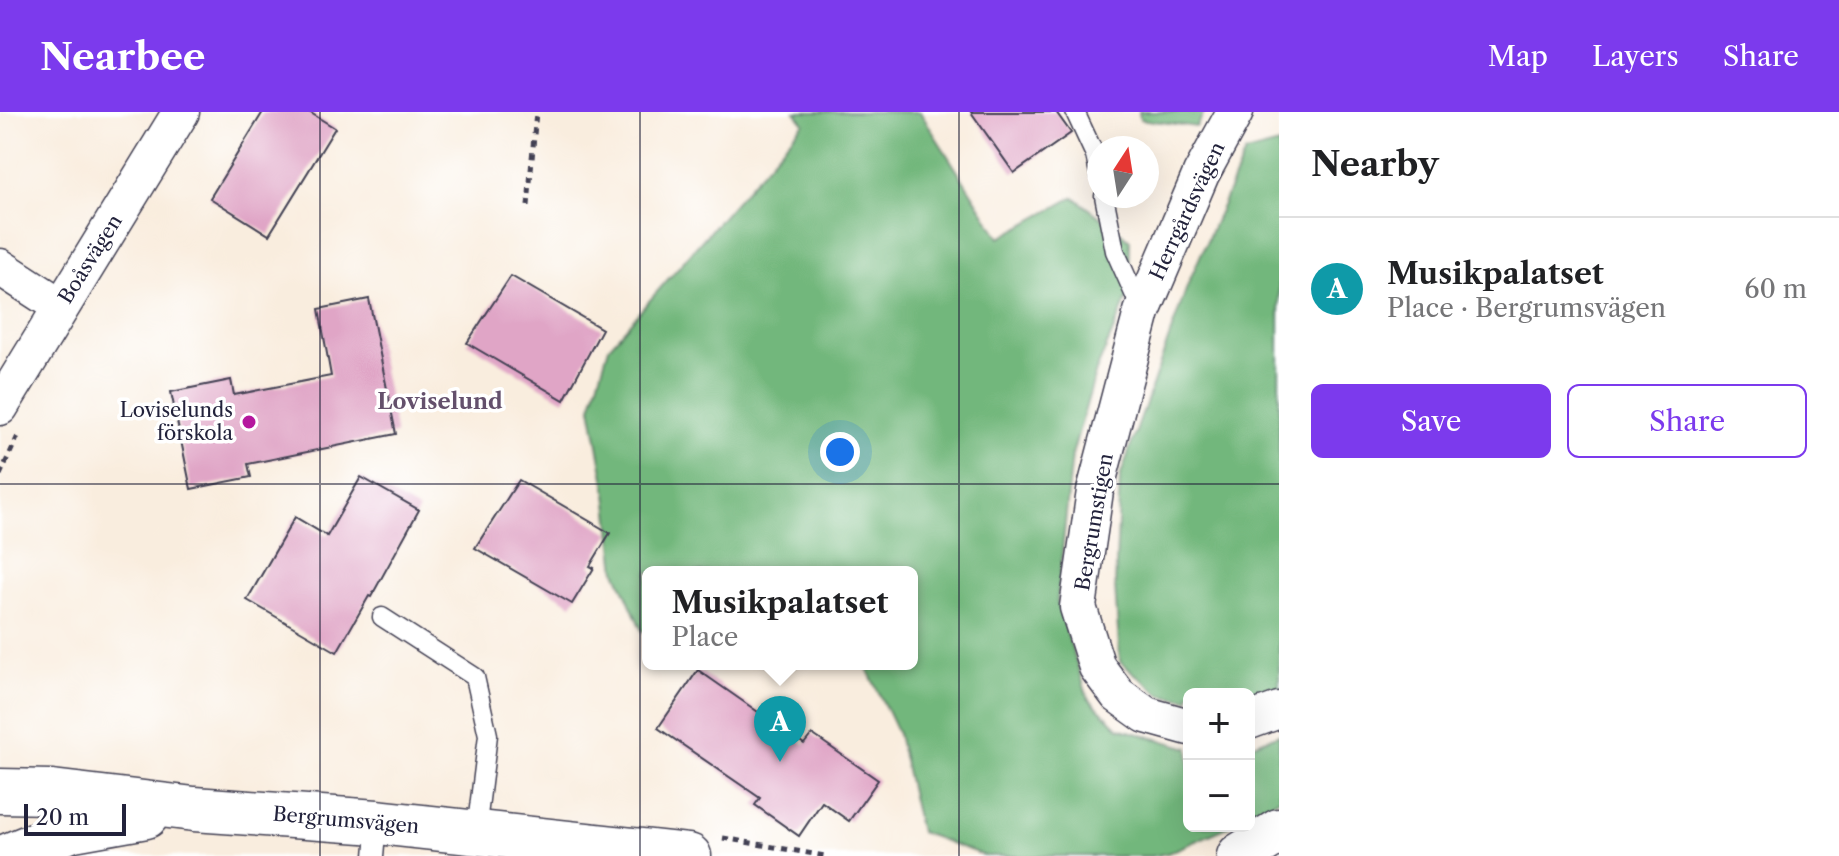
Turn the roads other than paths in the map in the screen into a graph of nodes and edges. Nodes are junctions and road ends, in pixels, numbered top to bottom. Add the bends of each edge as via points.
1 (181, 112) edge
2 (1075, 112) edge
3 (1235, 112) edge
4 (1087, 138) edge
5 (1106, 208) edge
6 (0, 267) edge
7 (60, 306) junction
8 (1142, 312) junction
9 (0, 407) edge
10 (382, 617) dead end
11 (1279, 710) edge
12 (1255, 719) edge
13 (1183, 725) edge
14 (0, 791) edge
15 (194, 809) junction
16 (1279, 831) edge
17 (476, 832) junction
18 (375, 839) edge
19 (7, 856) edge
20 (689, 856) edge
21 (1239, 856) edge

1 - 7 street, Boåsvägen
2 - 4 lane
3 - 8 street, Herrgårdsvägen via 1201,174
5 - 8 lane via 1115,251
6 - 7 street
7 - 9 street, Boåsvägen
8 - 13 street, Bergrumstigen via 1095,491 1078,607 1097,667 1118,695 1146,715
10 - 17 lane via 475,677 488,735
11 - 12 street
14 - 15 street, Bergrumsvägen
15 - 18 street, Bergrumsvägen
15 - 19 street, Bergrumsvägen via 73,829
16 - 21 street
17 - 18 street, Bergrumsvägen
17 - 20 street, Bergrumsvägen

